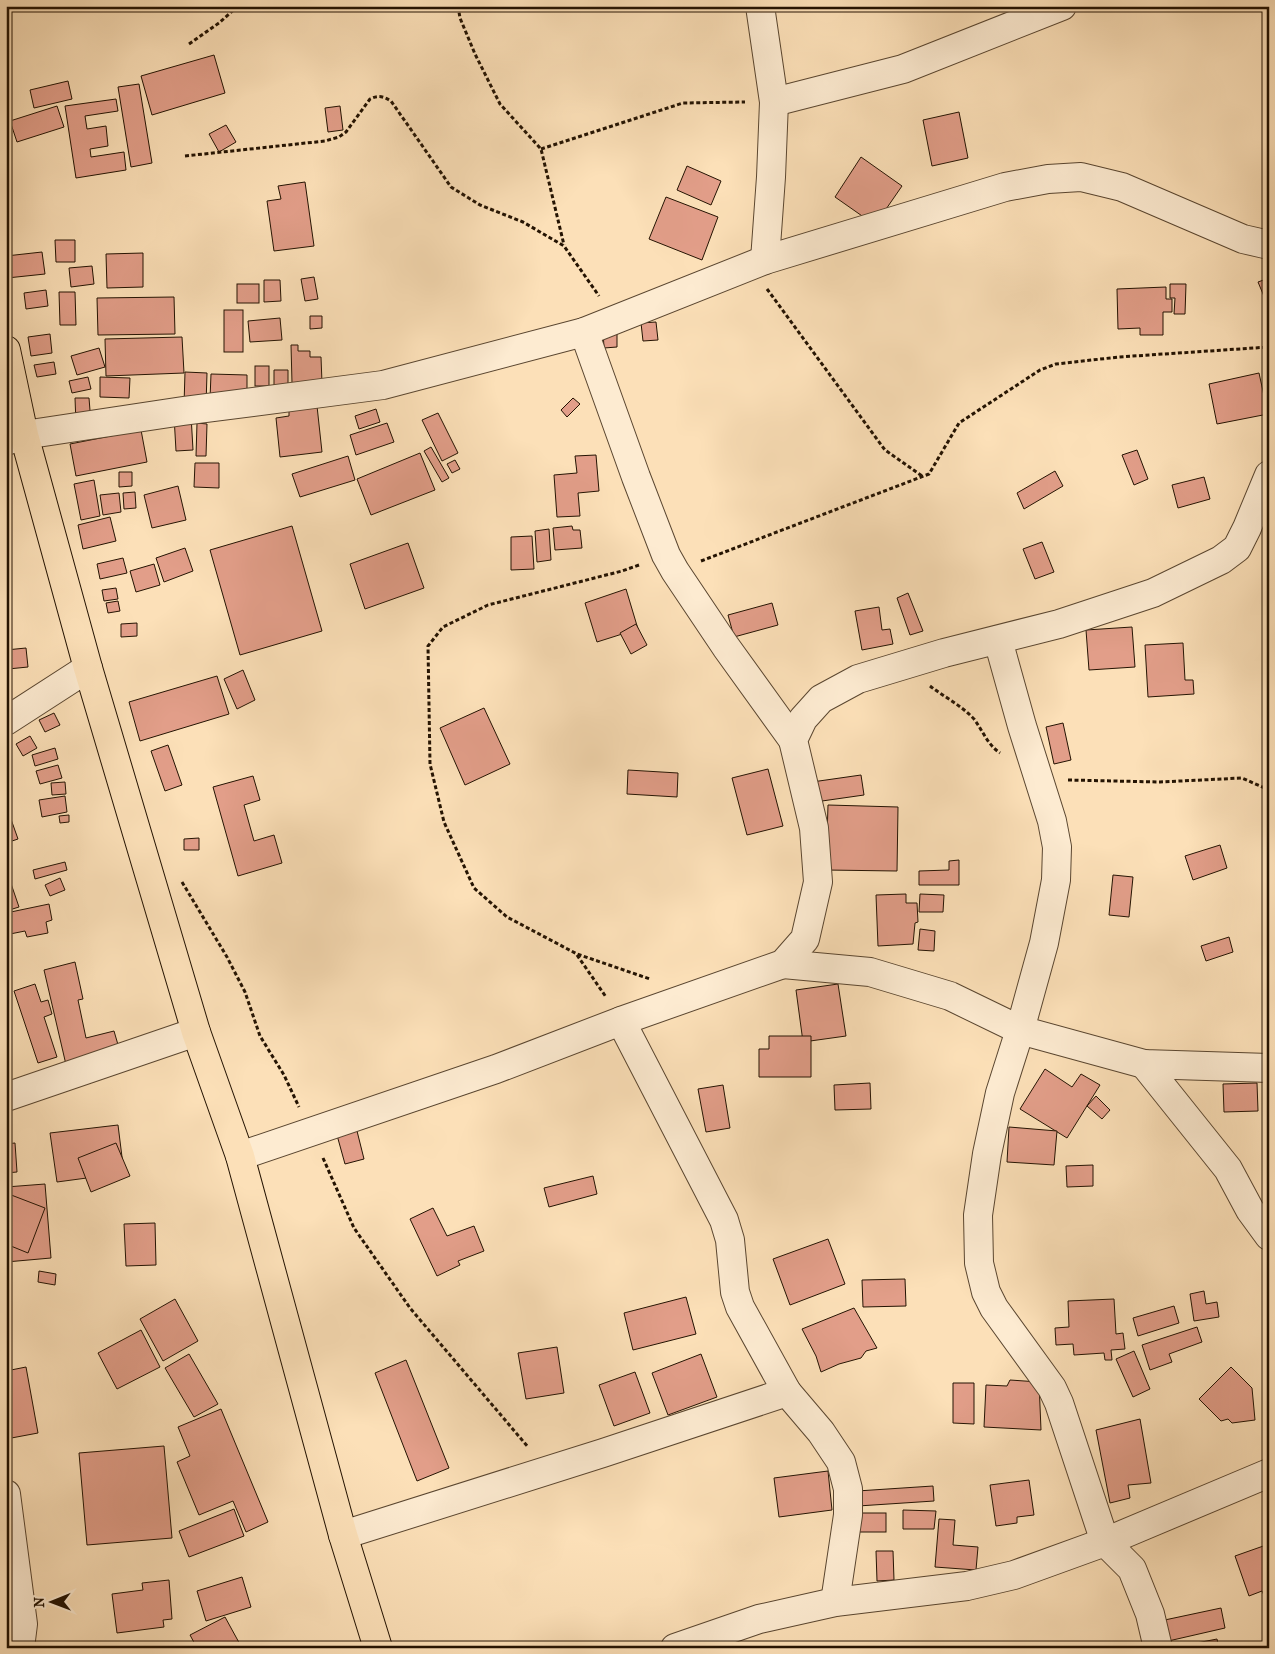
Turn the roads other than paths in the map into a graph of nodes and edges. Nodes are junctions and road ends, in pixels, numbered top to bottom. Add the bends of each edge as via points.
1 (760, 6) edge
2 (1062, 6) edge
3 (774, 102) junction
4 (1269, 245) edge
5 (759, 262) junction
6 (584, 332) junction
7 (6, 350) edge
8 (15, 438) edge
9 (1269, 475) edge
10 (1258, 522) edge
11 (998, 640) junction
12 (88, 668) junction
13 (6, 721) edge
14 (793, 740) junction
15 (783, 964) junction
16 (621, 1021) junction
17 (1020, 1030) junction
18 (196, 1032) junction
19 (1144, 1064) junction
20 (1269, 1068) edge
21 (6, 1097) edge
22 (240, 1156) junction
23 (1269, 1236) edge
24 (787, 1392) junction
25 (1269, 1473) edge
26 (6, 1494) edge
27 (343, 1535) junction
28 (1105, 1542) junction
29 (835, 1602) junction
30 (20, 1648) edge
31 (378, 1648) edge
32 (675, 1648) edge
33 (1158, 1648) edge

1 - 3 street
2 - 3 street via 903,69
3 - 5 street via 771,177
4 - 5 street via 1243,239 1122,187 1081,177 1048,179 1005,188
5 - 6 street
6 - 8 street via 383,385 183,411
6 - 14 street via 670,563
7 - 8 main road
8 - 12 main road
9 - 10 street
10 - 11 street via 1237,548 1221,560 1153,593
11 - 14 street via 858,679 822,699 803,719
11 - 17 street via 1057,847 1056,880 1044,943
12 - 13 street
12 - 18 main road
14 - 15 street via 814,828 818,882 805,939
15 - 16 street
15 - 17 street via 870,972 950,996
16 - 22 street via 496,1069
16 - 24 street via 724,1220 740,1308
17 - 19 street
17 - 28 street via 1000,1093 987,1154 978,1215 979,1263 986,1292 994,1308 1052,1388 1059,1403
18 - 21 street
18 - 22 main road
19 - 20 street
19 - 23 street via 1228,1169 1250,1210
22 - 27 main road
24 - 27 street
24 - 29 street via 841,1462 848,1489 848,1515
25 - 28 street
26 - 30 street via 22,1624
27 - 31 main road
28 - 29 street via 1014,1575 967,1586
28 - 33 street via 1132,1569 1150,1614
29 - 32 street via 759,1619

